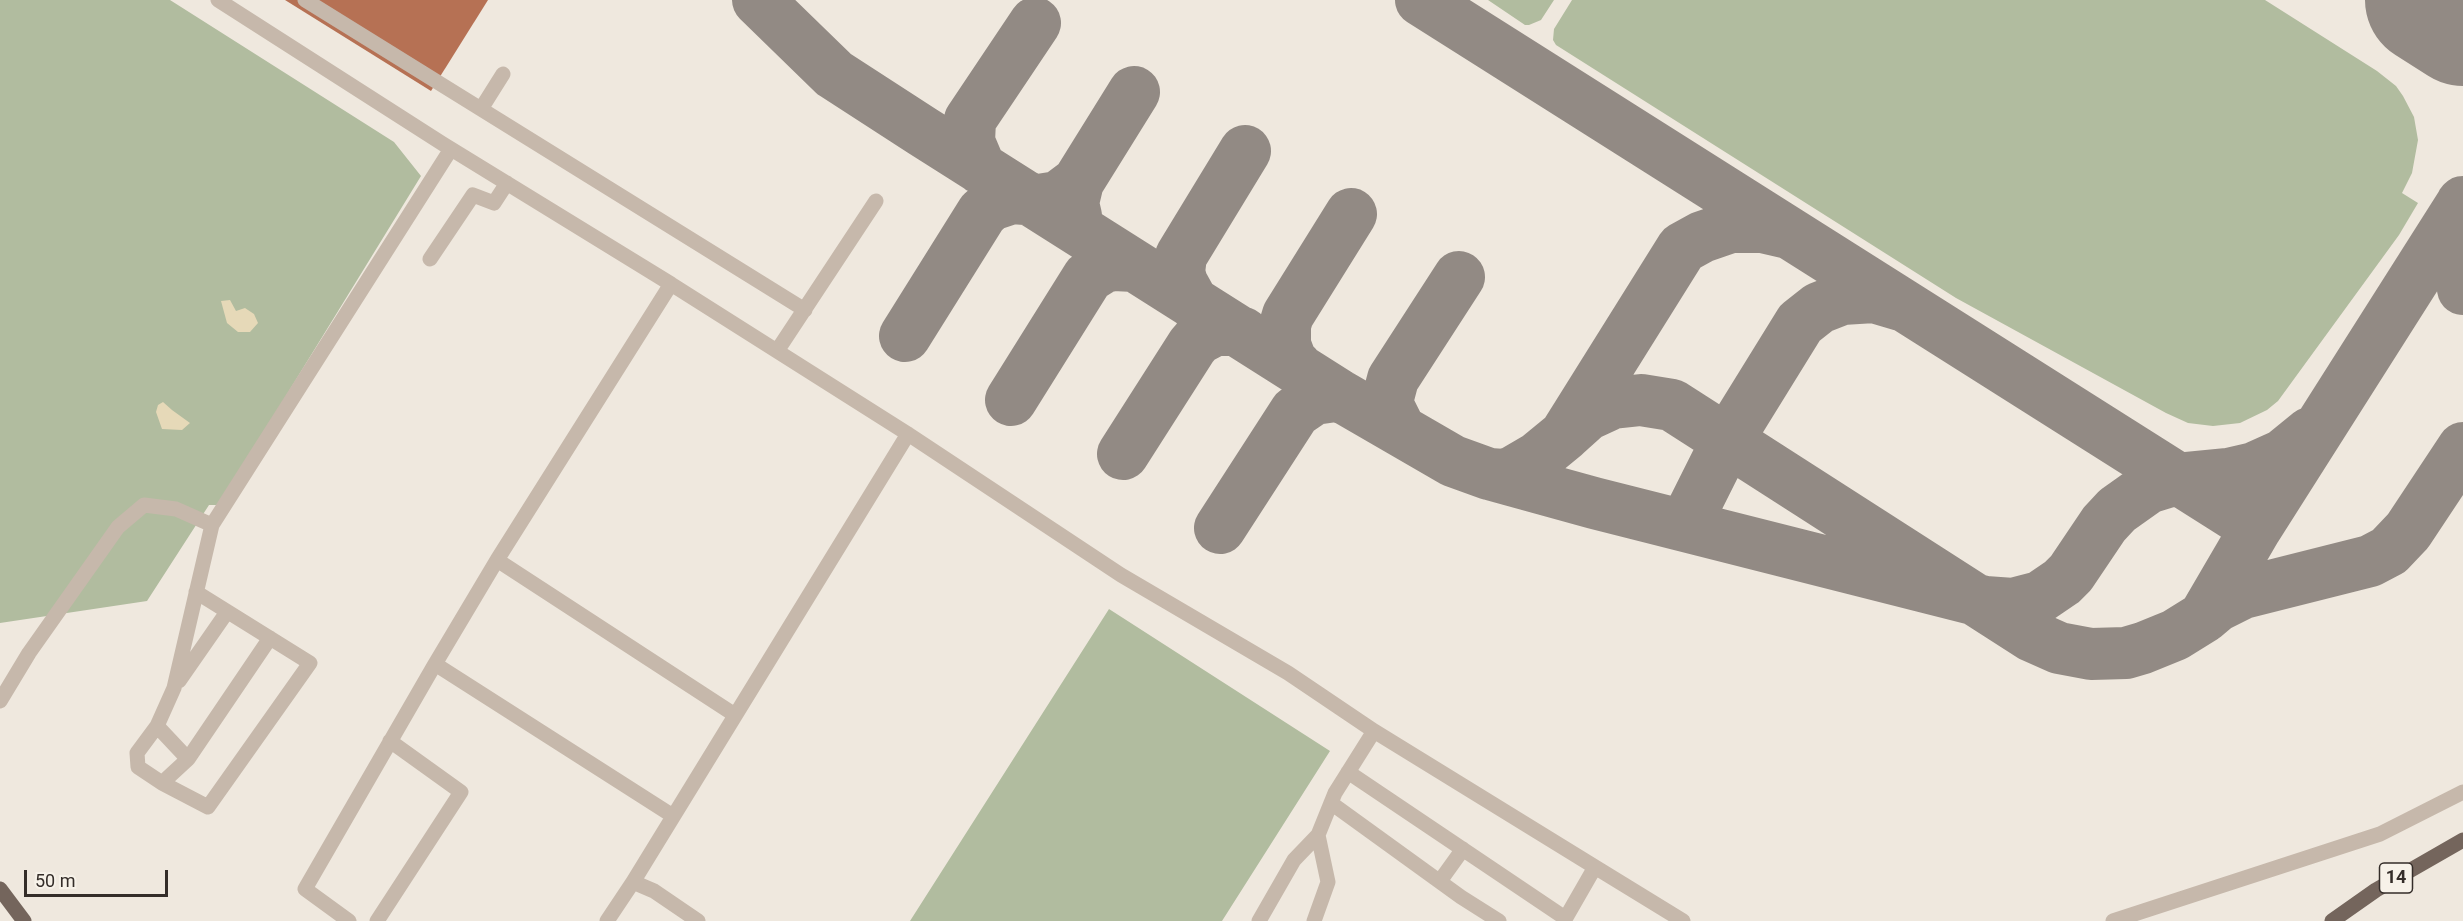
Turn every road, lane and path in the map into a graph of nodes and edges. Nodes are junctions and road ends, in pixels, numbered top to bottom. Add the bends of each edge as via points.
1 (218, 0) edge
2 (305, 0) edge
3 (502, 74) dead end
4 (481, 109) junction
5 (452, 149) junction
6 (507, 183) junction
7 (876, 201) dead end
8 (430, 259) dead end
9 (671, 284) junction
10 (805, 309) junction
11 (777, 351) junction
12 (908, 434) junction
13 (212, 525) junction
14 (497, 560) junction
15 (196, 592) junction
16 (227, 612) junction
17 (270, 638) junction
18 (435, 664) junction
19 (174, 688) junction
20 (0, 701) edge
21 (735, 714) junction
22 (157, 726) junction
23 (1374, 731) junction
24 (390, 741) junction
25 (188, 759) junction
26 (1348, 772) junction
27 (162, 783) junction
28 (2463, 792) edge
29 (1330, 803) junction
30 (673, 816) junction
31 (1318, 835) junction
32 (2463, 840) edge
33 (1463, 849) junction
34 (1595, 867) junction
35 (633, 882) junction
36 (1440, 882) junction
37 (0, 889) edge
38 (1564, 920) edge
39 (24, 921) edge
40 (349, 921) edge
41 (377, 921) edge
42 (608, 921) edge
43 (698, 921) edge
44 (1258, 921) edge
45 (1314, 921) edge
46 (1499, 921) edge
47 (1683, 921) edge
48 (2113, 921) edge
49 (2332, 921) edge

1 - 5 lane
2 - 4 lane
3 - 4 lane
4 - 10 lane
5 - 6 lane
5 - 13 lane
6 - 8 lane via 494,203 473,195
6 - 9 lane
7 - 10 lane
9 - 11 lane
9 - 14 lane
10 - 11 lane
11 - 12 lane
12 - 21 lane
12 - 23 lane via 1121,575 1288,673
13 - 15 lane
13 - 20 lane via 176,509 144,505 118,527
14 - 18 lane
14 - 21 lane
15 - 16 lane
15 - 19 lane
16 - 17 lane
16 - 19 lane
17 - 25 lane
17 - 27 lane via 310,663 208,807
18 - 24 lane
18 - 30 lane
19 - 22 lane
21 - 30 lane
22 - 25 lane
22 - 27 lane via 137,753 138,767
23 - 26 lane
23 - 34 lane
24 - 40 lane via 305,889
24 - 41 lane via 460,792
25 - 27 lane
26 - 29 lane
26 - 33 lane
28 - 48 lane via 2380,834
29 - 31 lane
29 - 36 lane
30 - 35 lane
31 - 44 lane via 1294,860
31 - 45 lane via 1328,882
32 - 49 main road, 14 via 2376,890
33 - 36 lane
33 - 38 lane
34 - 38 lane
34 - 47 lane
35 - 42 lane
35 - 43 lane via 654,891
36 - 46 lane
37 - 39 main road

